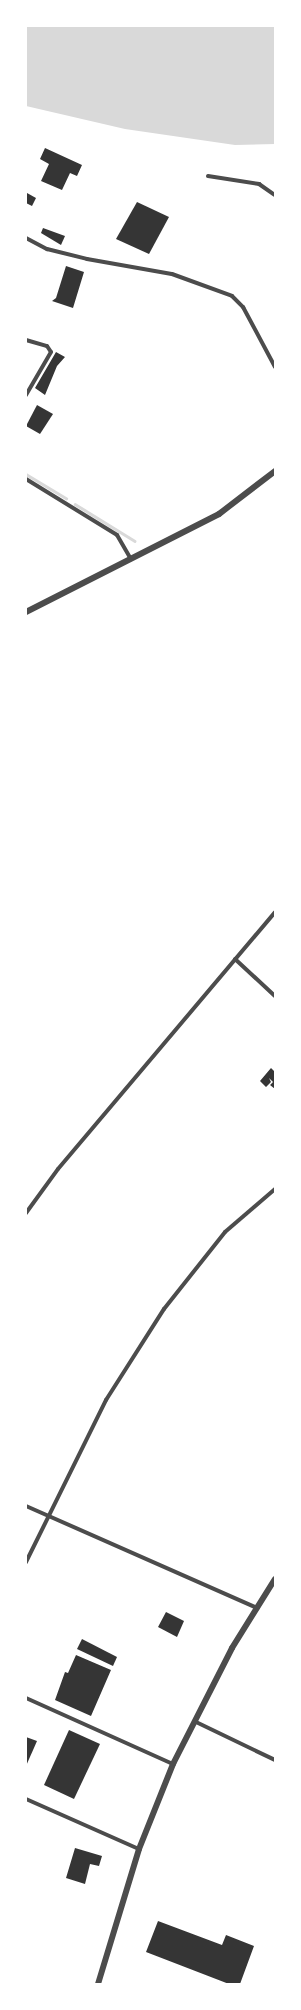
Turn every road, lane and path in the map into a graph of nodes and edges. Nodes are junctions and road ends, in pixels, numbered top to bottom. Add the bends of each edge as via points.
1 (208, 176) dead end
2 (275, 195) edge
3 (26, 238) edge
4 (26, 340) edge
5 (275, 367) edge
6 (26, 394) edge
7 (275, 471) edge
8 (26, 479) edge
9 (132, 560) junction
10 (26, 612) edge
11 (275, 912) edge
12 (235, 959) junction
13 (275, 996) edge
14 (275, 1189) edge
15 (26, 1213) edge
16 (26, 1506) edge
17 (48, 1515) junction
18 (26, 1562) edge
19 (275, 1579) edge
20 (257, 1608) junction
21 (26, 1698) edge
22 (196, 1722) junction
23 (275, 1760) edge
24 (173, 1764) junction
25 (26, 1799) edge
26 (138, 1849) junction
27 (98, 1984) edge

1 - 2 street via 259,184
3 - 5 street via 47,249 87,259 172,274 232,296 243,308
4 - 6 street via 47,346 51,355
7 - 9 street via 219,514
8 - 9 street via 117,535
9 - 10 street
11 - 12 street
12 - 13 street
12 - 15 street via 58,1169
14 - 17 street via 225,1232 164,1309 106,1400
16 - 17 street
17 - 18 street
17 - 20 street
19 - 20 street
20 - 22 street via 232,1648
21 - 24 street
22 - 23 street
22 - 24 street
24 - 26 street
25 - 26 street
26 - 27 street

